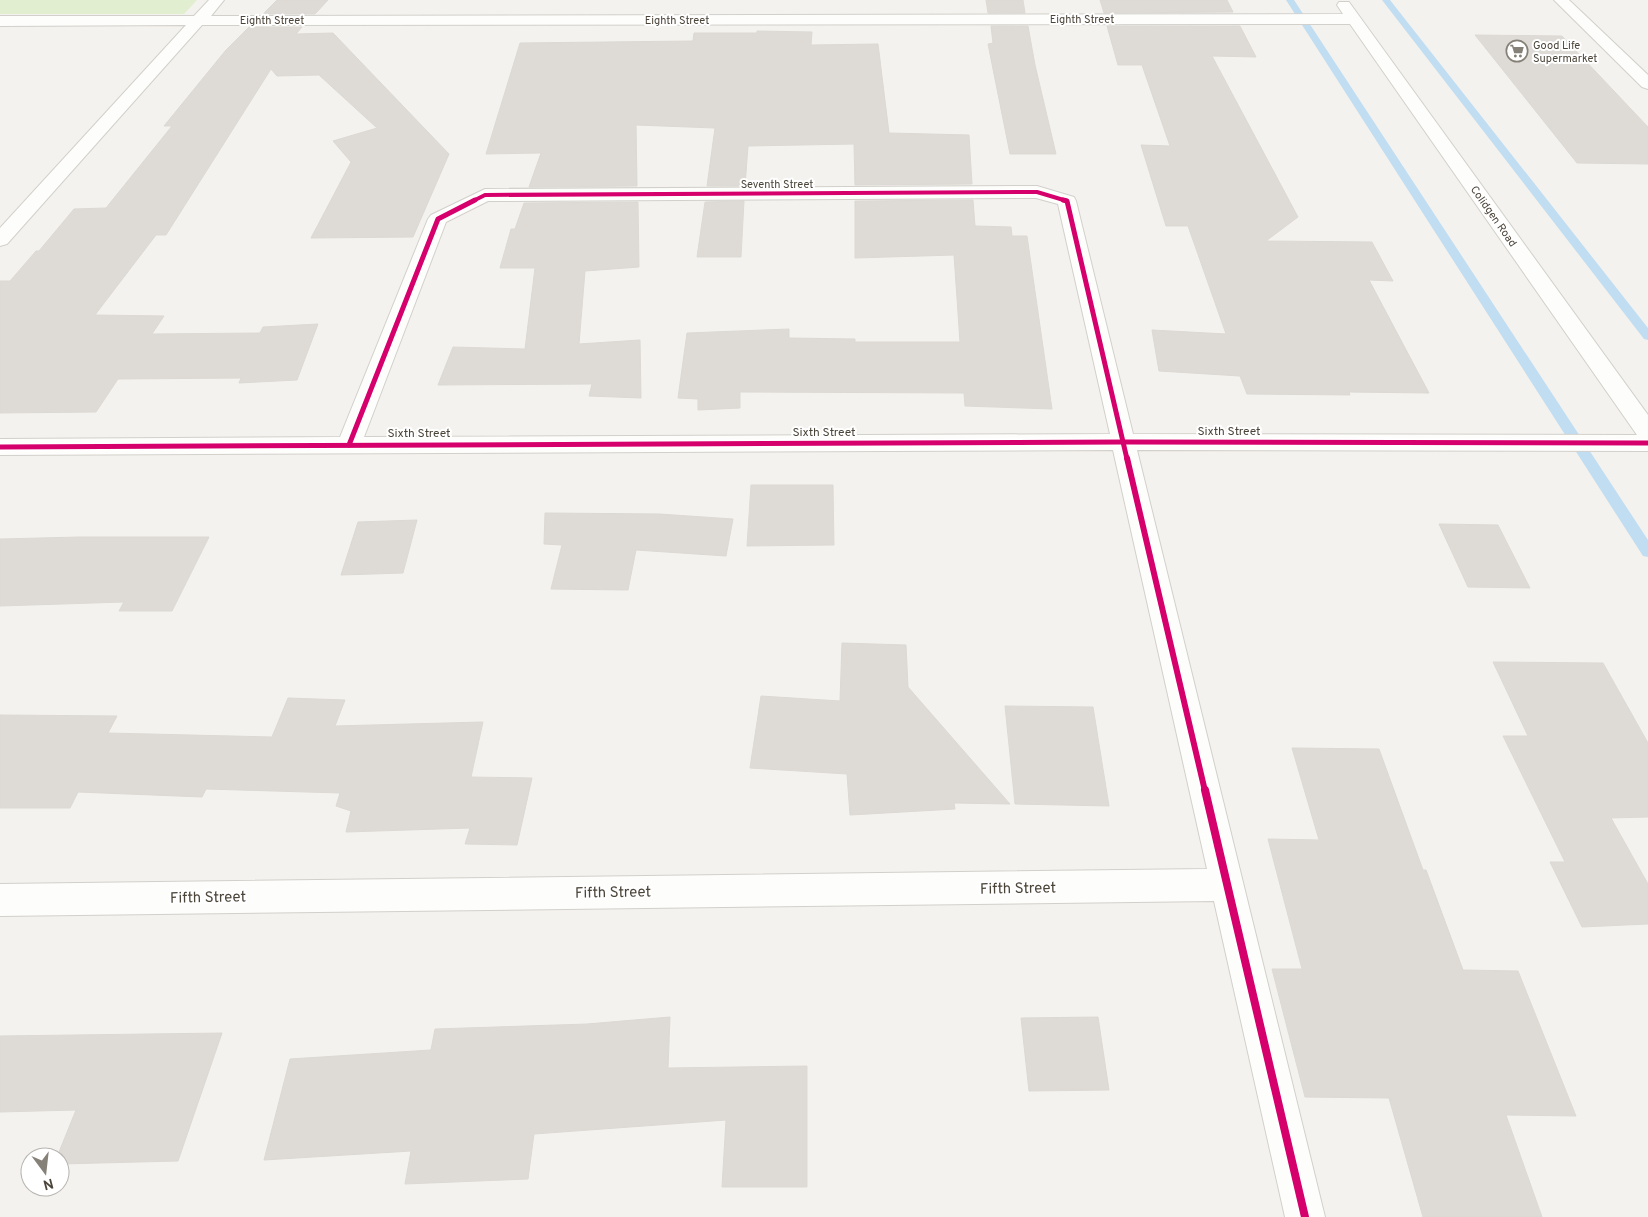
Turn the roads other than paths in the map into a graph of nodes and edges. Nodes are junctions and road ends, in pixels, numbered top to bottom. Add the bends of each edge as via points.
1 (217, 0) edge
2 (1340, 0) edge
3 (1561, 0) edge
4 (1354, 19) junction
5 (198, 20) junction
6 (0, 21) edge
7 (1648, 84) edge
8 (0, 240) edge
9 (1648, 432) edge
10 (1124, 442) junction
11 (1648, 443) edge
12 (349, 445) junction
13 (0, 448) edge
14 (1227, 885) junction
15 (0, 900) edge
16 (1304, 1217) edge

1 - 5 street
2 - 4 street, Colidgen Road
3 - 7 street
4 - 5 street, Eighth Street
4 - 9 street, Colidgen Road
5 - 6 street, Eighth Street
5 - 8 street
10 - 11 street, Sixth Street
10 - 12 street, Sixth Street
10 - 12 street, Seventh Street via 1067,201 1037,192 485,195 438,219
10 - 14 street
12 - 13 street, Sixth Street
14 - 15 street, Fifth Street
14 - 16 street

